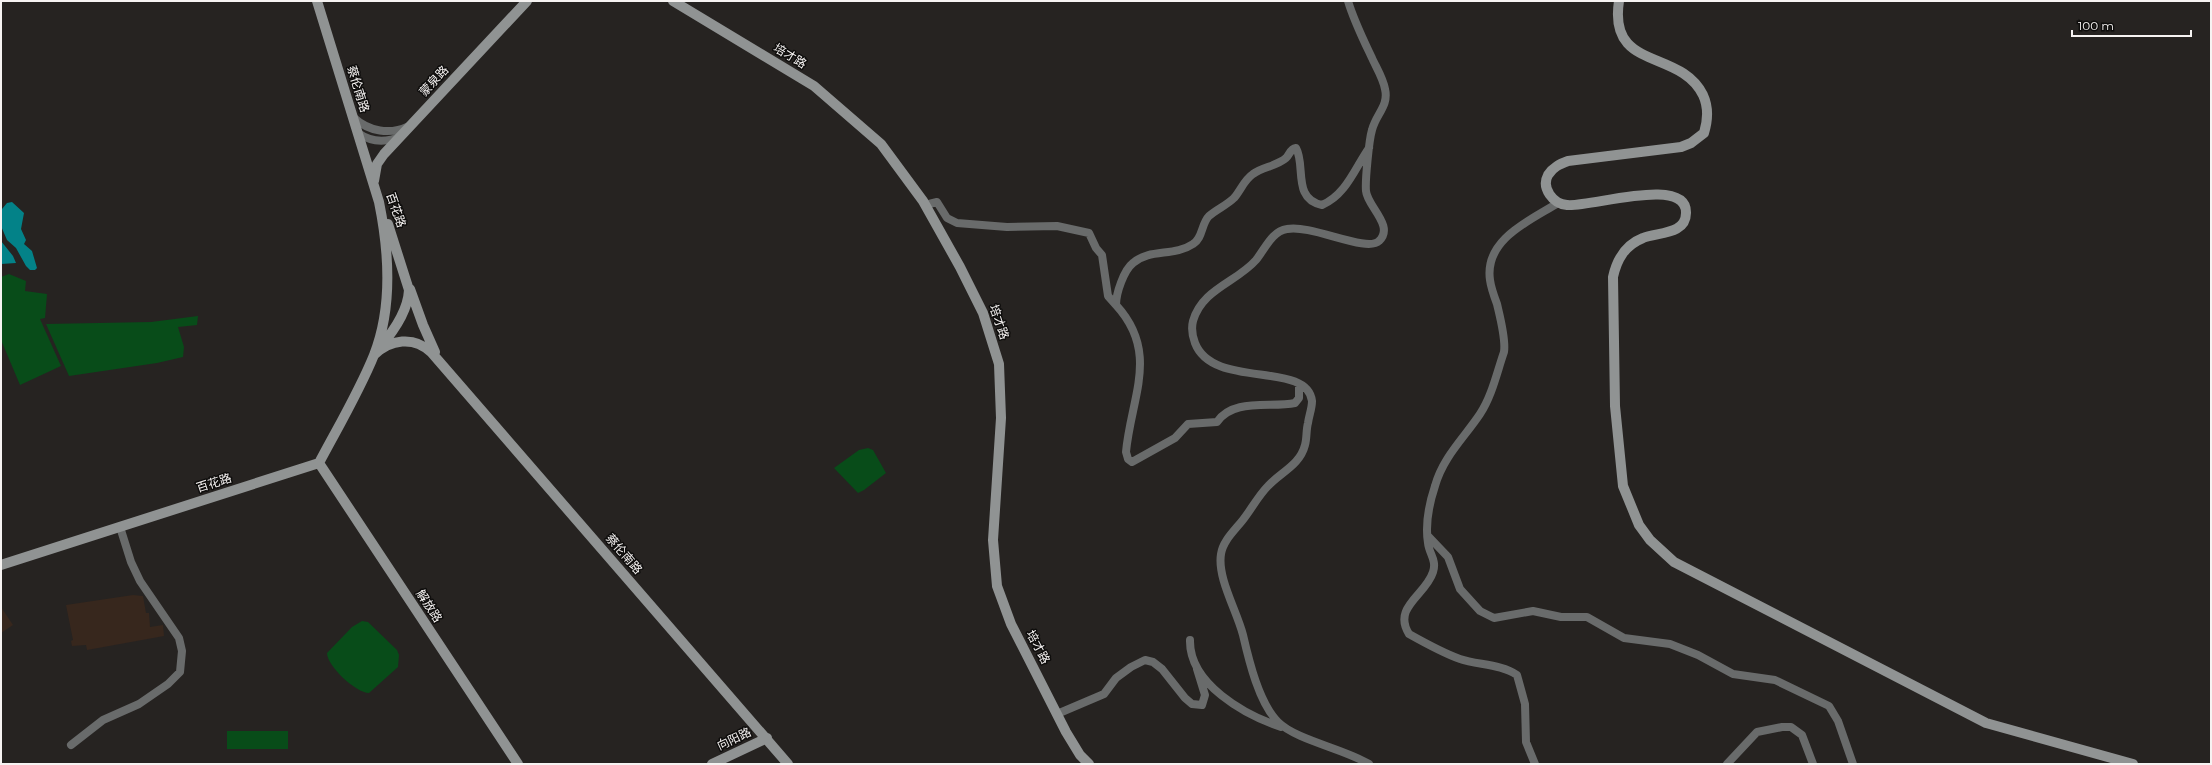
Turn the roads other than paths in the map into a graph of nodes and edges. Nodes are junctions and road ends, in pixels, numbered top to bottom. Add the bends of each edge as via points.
1 (317, 1) edge
2 (527, 1) edge
3 (673, 1) edge
4 (1348, 1) edge
5 (1619, 1) edge
6 (353, 117) junction
7 (410, 126) junction
8 (358, 133) junction
9 (402, 135) junction
10 (1369, 148) junction
11 (374, 185) junction
12 (1558, 203) junction
13 (925, 205) junction
14 (409, 285) junction
15 (1116, 304) junction
16 (374, 355) junction
17 (440, 361) junction
18 (1299, 385) junction
19 (320, 463) junction
20 (120, 527) junction
21 (1428, 536) junction
22 (1, 565) edge
23 (1190, 640) dead end
24 (1197, 669) junction
25 (1057, 714) junction
26 (1287, 729) junction
27 (767, 738) junction
28 (71, 745) dead end
29 (518, 764) edge
30 (712, 764) edge
31 (788, 764) edge
32 (1090, 764) edge
33 (1369, 764) edge
34 (1535, 764) edge
35 (1727, 764) edge
36 (1813, 764) edge
37 (1853, 764) edge
38 (2133, 764) edge

1 - 6 street, 蔡伦南路
2 - 7 street, 蒙泉路
3 - 13 street, 培才路 via 814,86 882,144
4 - 10 street via 1385,88 1385,106 1372,128
5 - 12 street via 1617,19 1625,40 1638,54 1683,71 1692,78 1708,110 1707,124 1699,138 1681,147 1568,161 1556,166 1548,175 1546,186 1549,195
6 - 7 street via 368,128 381,131 399,130
6 - 8 street, 蔡伦南路
7 - 9 street, 蒙泉路
8 - 9 street via 368,139 379,141 391,140
8 - 11 street, 蔡伦南路
9 - 11 street, 蒙泉路 via 377,164
10 - 15 street via 1340,192 1322,206 1312,201 1303,187 1299,152 1292,148 1285,158 1252,174 1233,199 1210,216 1198,240 1193,244 1176,252 1146,255 1131,264
10 - 18 street via 1366,191 1383,228 1378,242 1362,245 1318,231 1286,229 1278,232 1251,265 1203,302 1193,319 1191,332 1196,347 1204,357 1217,366 1230,371 1285,378
11 - 14 street, 百花路
11 - 16 street, 百花路 via 384,230 387,270 383,316
12 - 21 street via 1517,227 1494,257 1490,281 1499,314 1504,352 1481,413 1441,469 1430,503
12 - 38 street via 1580,206 1656,194 1678,197 1684,204 1685,220 1678,228 1665,234 1644,238 1631,245 1622,253 1613,277 1614,406 1621,475 1626,496 1638,524 1661,551 1674,562 1740,597 1986,723
13 - 15 street via 938,202 947,218 957,223 1007,227 1057,226 1089,233 1102,255 1108,296
13 - 25 street, 培才路 via 983,313 999,364 1001,418 993,540 997,586 1011,624
14 - 16 street, 百花路 via 409,296 391,334
14 - 17 street, 蔡伦南路 via 426,335
15 - 18 street via 1130,321 1140,353 1137,401 1127,447 1128,460 1132,462 1175,438 1188,424 1217,422 1227,411 1240,407 1295,403 1299,398
16 - 17 street, 蔡伦南路 via 389,344 408,341 427,348
16 - 19 street, 百花路
17 - 27 street, 蔡伦南路
18 - 26 street via 1304,386 1312,397 1305,447 1292,467 1268,486 1225,542 1221,556 1228,592 1238,615 1262,696 1277,722
19 - 20 street, 百花路
19 - 29 street, 解放路
20 - 22 street, 百花路
20 - 28 street via 140,581 179,638 182,651 180,672 168,684 139,704 103,720
21 - 34 street via 1434,567 1430,580 1404,613 1406,629 1409,634 1449,654 1517,675 1525,704 1526,742
21 - 37 street via 1448,558 1466,598 1483,613 1494,618 1533,611 1560,617 1587,617 1624,638 1670,644 1698,655 1733,674 1775,680 1829,706 1838,721
23 - 24 street
24 - 25 street via 1205,695 1205,702 1202,705 1197,706 1189,701 1162,669 1145,660 1116,678 1104,694
24 - 26 street via 1206,682 1228,699 1272,724
25 - 32 street, 培才路 via 1080,755
26 - 33 street via 1358,757
27 - 30 street, 向阳路
27 - 31 street, 蔡伦南路
35 - 36 street via 1757,732 1782,726 1791,727 1802,735

